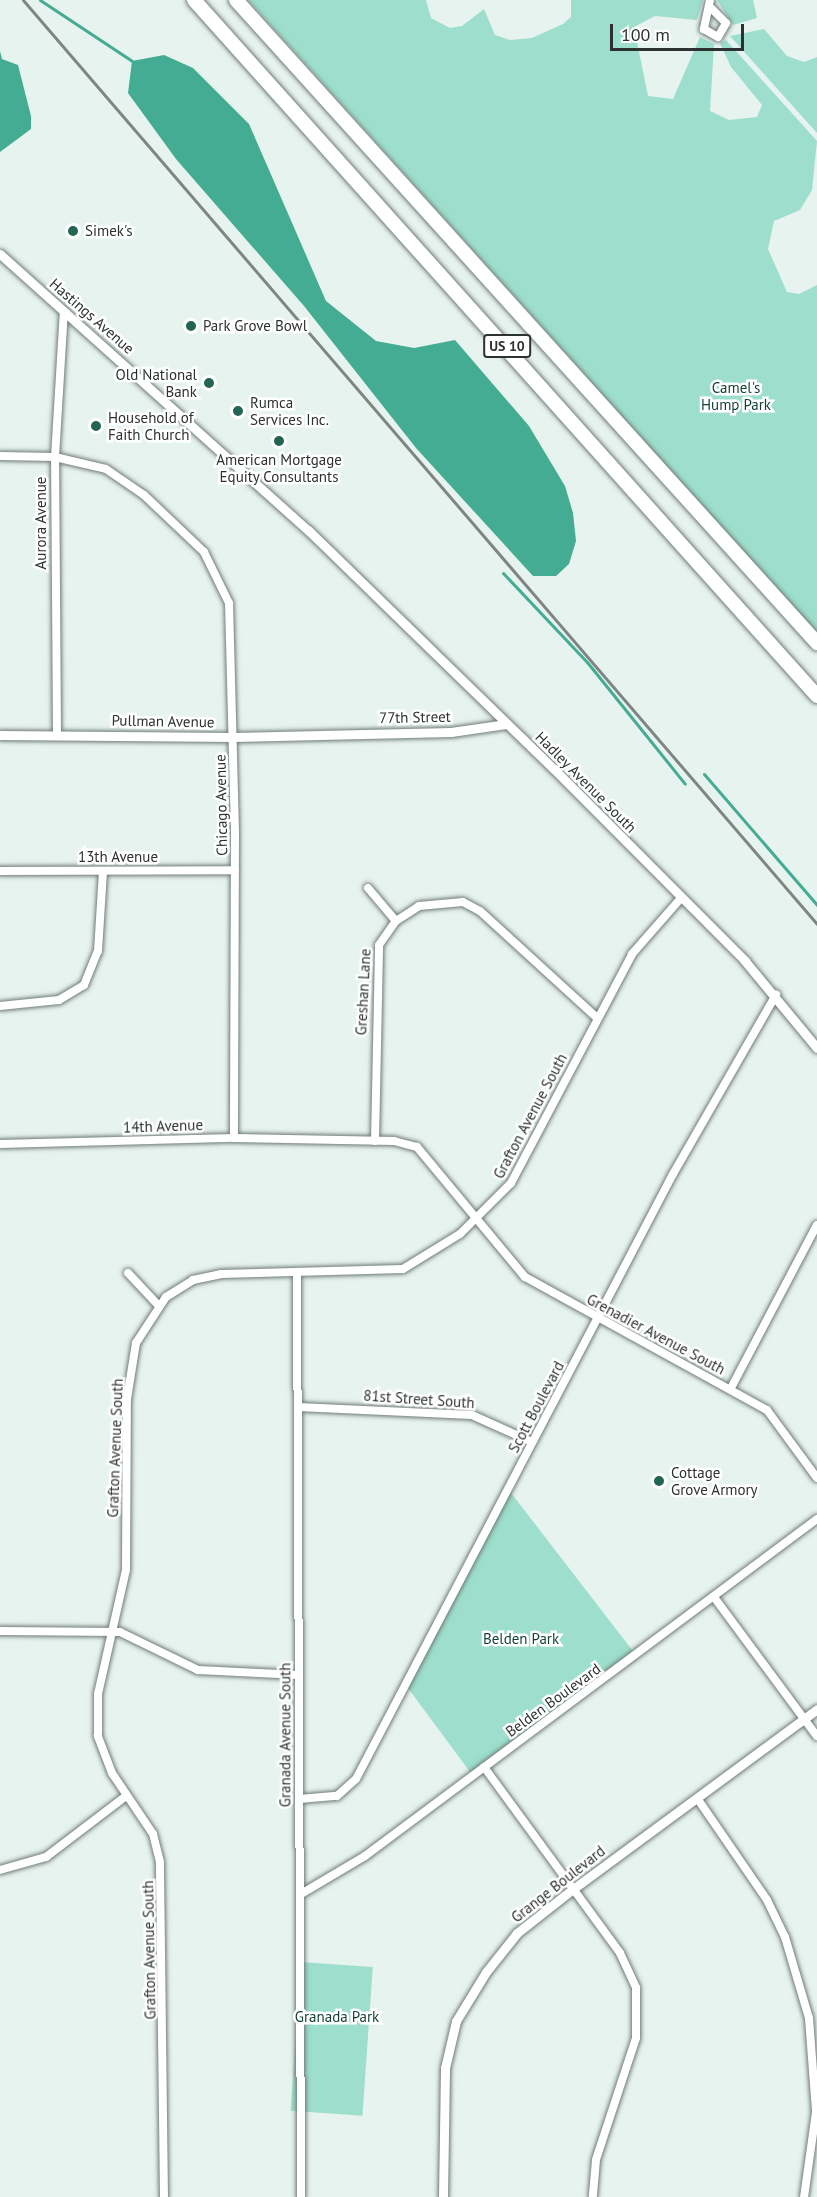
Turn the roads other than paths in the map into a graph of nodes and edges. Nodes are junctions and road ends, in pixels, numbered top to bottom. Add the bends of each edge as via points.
1 (194, 0) edge
2 (236, 0) edge
3 (0, 254) edge
4 (64, 311) junction
5 (0, 456) edge
6 (55, 457) junction
7 (325, 546) joint
8 (817, 643) edge
9 (817, 696) edge
10 (506, 724) junction
11 (325, 734) joint
12 (0, 735) edge
13 (57, 735) junction
14 (234, 737) junction
15 (235, 870) junction
16 (0, 871) edge
17 (103, 871) junction
18 (368, 888) dead end
19 (681, 898) junction
20 (396, 921) junction
21 (776, 995) junction
22 (0, 1006) edge
23 (597, 1018) junction
24 (817, 1048) edge
25 (234, 1138) junction
26 (375, 1141) junction
27 (0, 1144) edge
28 (478, 1219) junction
29 (817, 1225) edge
30 (297, 1272) junction
31 (128, 1273) dead end
32 (159, 1306) junction
33 (598, 1318) junction
34 (731, 1388) junction
35 (298, 1407) junction
36 (532, 1442) junction
37 (817, 1478) edge
38 (817, 1519) edge
39 (714, 1597) junction
40 (0, 1631) edge
41 (114, 1632) junction
42 (299, 1675) junction
43 (817, 1709) edge
44 (804, 1718) junction
45 (817, 1736) edge
46 (484, 1767) junction
47 (126, 1796) junction
48 (698, 1798) junction
49 (299, 1800) junction
50 (0, 1870) edge
51 (573, 1889) junction
52 (301, 1894) junction
53 (164, 2197) edge
54 (301, 2197) edge
55 (443, 2197) edge
56 (593, 2197) edge
57 (804, 2197) edge

1 - 9 highway, US 10
2 - 8 highway, US 10
3 - 4 street, Hastings Avenue
4 - 6 street, Aurora Avenue
4 - 7 street, Hastings Avenue
5 - 6 street, Chicago Avenue
6 - 13 street, Aurora Avenue
6 - 14 street, Chicago Avenue via 106,470 144,495 204,552 229,603
7 - 10 street, Hadley Avenue South
10 - 11 street, 77th Street via 451,732
10 - 19 street, Hadley Avenue South
11 - 14 street, Pullman Avenue
12 - 13 street, Pullman Avenue
13 - 14 street, Pullman Avenue
14 - 15 street, Chicago Avenue
15 - 17 street, 13th Avenue
15 - 25 street, Chicago Avenue
16 - 17 street, 13th Avenue
17 - 22 street via 98,951 84,985 59,1000
18 - 20 street
19 - 21 street, Hadley Avenue South
19 - 23 street, Grafton Avenue South via 632,954
20 - 23 street, Greshan Lane via 431,901 463,902 480,911
20 - 26 street, Greshan Lane via 379,945
21 - 24 street, Hadley Avenue South
21 - 33 street, Scott Boulevard
23 - 28 street, Grafton Avenue South via 511,1183
25 - 26 street, 14th Avenue
25 - 27 street, 14th Avenue
26 - 28 street, Grenadier Avenue South via 417,1147
28 - 30 street, Grafton Avenue South via 434,1254 403,1269
28 - 33 street, Grenadier Avenue South via 525,1277
29 - 34 street
30 - 32 street, Grafton Avenue South via 193,1280
30 - 35 street, Granada Avenue South
31 - 32 street
32 - 41 street, Grafton Avenue South via 133,1352 127,1408 126,1570
33 - 34 street, Grenadier Avenue South
33 - 36 street, Scott Boulevard
34 - 37 street, Grenadier Avenue South via 767,1410
35 - 36 street, 81st Street South via 472,1415
35 - 42 street, Granada Avenue South
36 - 49 street, Scott Boulevard via 356,1779 337,1796
38 - 39 street, Belden Boulevard
39 - 44 street
39 - 46 street, Belden Boulevard
40 - 41 street
41 - 42 street via 198,1670
41 - 47 street, Grafton Avenue South via 98,1694 98,1736
42 - 49 street, Granada Avenue South
43 - 44 street, Grange Boulevard
44 - 45 street
44 - 48 street, Grange Boulevard
46 - 51 street
46 - 52 street, Belden Boulevard via 365,1856
47 - 50 street via 46,1857
47 - 53 street, Grafton Avenue South via 153,1834 163,1883
48 - 51 street, Grange Boulevard
48 - 57 street via 767,1900 784,1937 809,2018 816,2112
49 - 52 street, Granada Avenue South
51 - 55 street, Grange Boulevard via 518,1934 456,2021 445,2068
51 - 56 street via 621,1953 638,2001 631,2063 596,2160
52 - 54 street, Granada Avenue South

